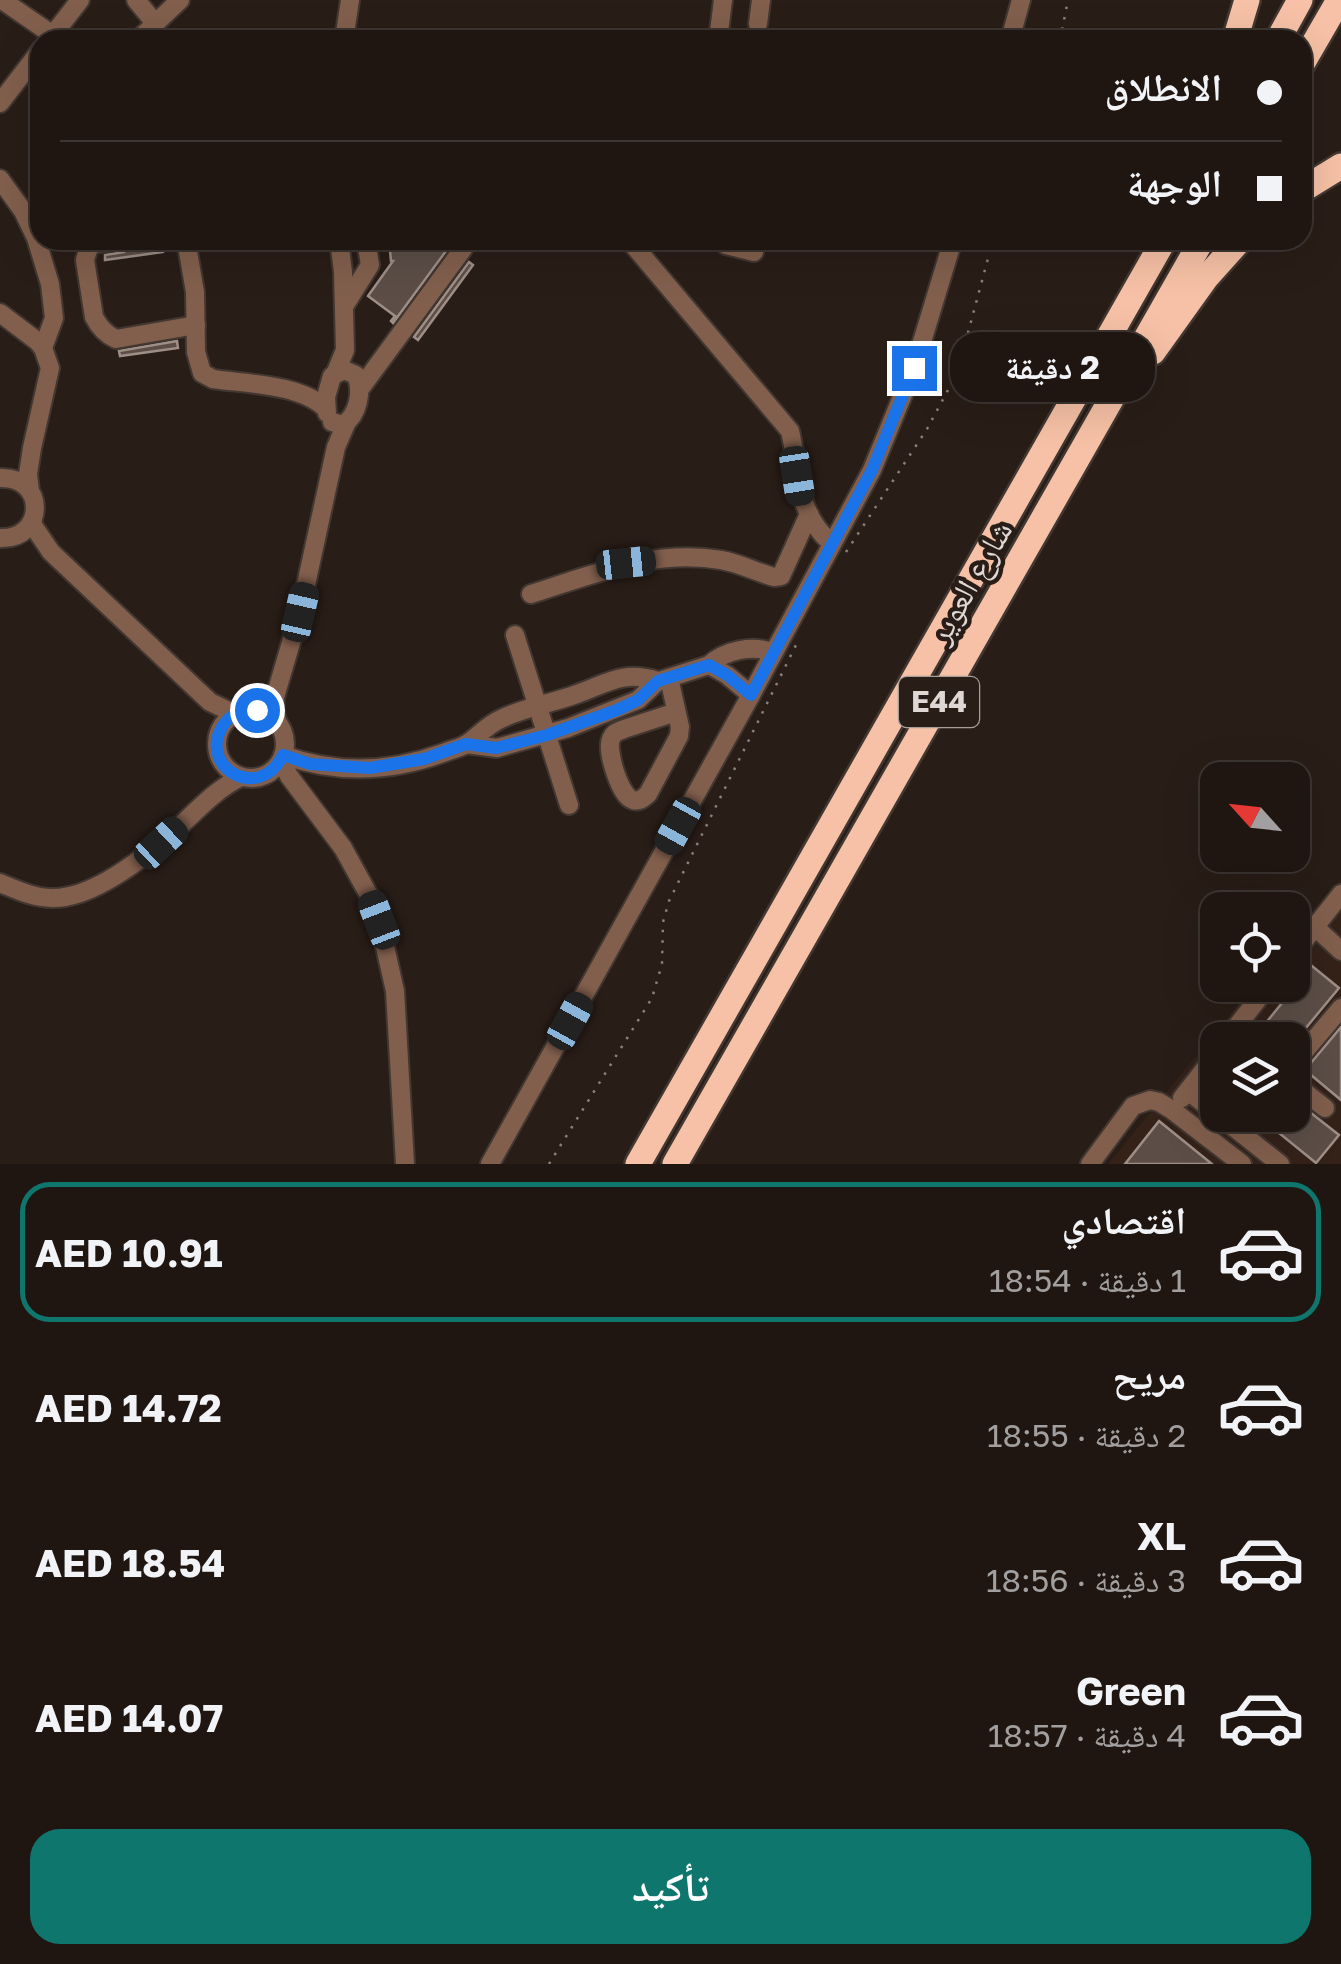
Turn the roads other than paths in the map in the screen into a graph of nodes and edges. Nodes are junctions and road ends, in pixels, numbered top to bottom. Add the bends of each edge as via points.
1 (2, 0) edge
2 (80, 0) edge
3 (136, 0) edge
4 (180, 0) edge
5 (350, 0) edge
6 (724, 0) edge
7 (762, 0) edge
8 (1021, 0) edge
9 (1247, 0) edge
10 (1300, 0) edge
11 (1339, 0) edge
12 (155, 24) junction
13 (758, 24) dead end
14 (43, 30) edge
15 (59, 30) edge
16 (149, 30) edge
17 (346, 30) edge
18 (720, 30) edge
19 (1013, 30) edge
20 (1238, 30) edge
21 (1284, 30) edge
22 (1312, 47) edge
23 (30, 64) edge
24 (0, 103) edge
25 (1341, 166) edge
26 (0, 179) edge
27 (1312, 184) edge
28 (30, 223) edge
29 (41, 250) edge
30 (89, 250) edge
31 (188, 250) edge
32 (339, 250) edge
33 (368, 250) edge
34 (464, 250) edge
35 (637, 250) edge
36 (746, 250) edge
37 (950, 250) edge
38 (1144, 250) edge
39 (1158, 250) edge
40 (1196, 250) edge
41 (1231, 250) edge
42 (754, 252) dead end
43 (344, 305) junction
44 (0, 313) edge
45 (196, 324) junction
46 (43, 348) junction
47 (345, 350) junction
48 (333, 376) junction
49 (358, 382) junction
50 (1082, 385) junction
51 (298, 392) junction
52 (1105, 410) junction
53 (334, 418) junction
54 (32, 448) junction
55 (1, 478) edge
56 (30, 491) junction
57 (809, 514) junction
58 (32, 521) junction
59 (8, 537) edge
60 (839, 548) junction
61 (52, 552) junction
62 (531, 594) dead end
63 (515, 635) dead end
64 (773, 653) junction
65 (286, 660) junction
66 (709, 665) junction
67 (663, 679) junction
68 (751, 695) junction
69 (210, 702) junction
70 (537, 707) junction
71 (257, 710) junction
72 (676, 712) junction
73 (235, 714) junction
74 (276, 721) junction
75 (220, 730) junction
76 (547, 735) junction
77 (466, 744) junction
78 (282, 758) junction
79 (222, 762) junction
80 (266, 775) junction
81 (241, 777) junction
82 (304, 795) junction
83 (569, 805) dead end
84 (197, 810) junction
85 (0, 883) edge
86 (1341, 894) edge
87 (1315, 927) junction
88 (1310, 933) edge
89 (1341, 951) edge
90 (1256, 1002) edge
91 (1341, 1008) edge
92 (1240, 1022) edge
93 (1310, 1045) edge
94 (1200, 1075) edge
95 (1188, 1090) junction
96 (1310, 1096) edge
97 (1200, 1100) edge
98 (1325, 1108) dead end
99 (1172, 1110) junction
100 (1238, 1132) edge
101 (652, 1139) junction
102 (405, 1164) edge
103 (490, 1164) edge
104 (629, 1164) edge
105 (638, 1164) edge
106 (675, 1164) edge
107 (1090, 1164) edge
108 (1242, 1164) edge
109 (1280, 1164) edge

1 - 14 street
2 - 15 street
3 - 12 street
4 - 12 street
5 - 17 street
6 - 18 street
7 - 13 street
8 - 19 street
9 - 20 highway
10 - 21 highway
11 - 22 highway
12 - 16 street
23 - 24 street
25 - 27 highway
26 - 28 street
29 - 46 street via 54,318
30 - 45 street via 94,317 105,333 116,338
31 - 45 street
32 - 43 street
33 - 43 street via 370,265
34 - 49 street
35 - 57 street via 790,431
36 - 42 street
37 - 60 street via 894,420
38 - 50 highway via 1102,327
39 - 50 highway, شارع العوير / E44
40 - 52 highway, شارع العوير / E44
41 - 52 highway
43 - 47 street
44 - 46 street
45 - 51 street via 198,361 207,377
46 - 54 street via 50,368
47 - 48 street
47 - 49 street
48 - 49 street via 344,370
48 - 51 street
48 - 53 street via 327,389
49 - 53 street via 355,412
50 - 101 highway, شارع العوير / E44
51 - 53 street
52 - 106 highway, شارع العوير / E44
53 - 65 street via 336,447
54 - 55 street
54 - 56 street
55 - 56 street via 15,478
56 - 58 street
57 - 60 street
57 - 62 street via 781,576 688,556 626,563
58 - 59 street
58 - 61 street
59 - 61 street
60 - 64 street
61 - 69 street
63 - 70 street
64 - 66 street via 756,647
64 - 68 street
65 - 71 street
65 - 74 street
66 - 67 street
66 - 68 street
67 - 70 street via 616,677
67 - 72 street
67 - 76 street via 638,700
68 - 103 street
69 - 73 street
69 - 75 street
70 - 76 street
70 - 77 street via 504,717
71 - 73 street
71 - 74 street
72 - 72 street via 680,736 648,794 634,801 622,790 610,740 616,732
73 - 75 street
74 - 78 street via 285,742
75 - 79 street
76 - 77 street via 496,748
76 - 83 street
77 - 78 street via 370,768
78 - 80 street
78 - 82 street
79 - 81 street
79 - 84 street
80 - 81 street
80 - 82 street via 285,779
81 - 84 street
82 - 102 street via 343,848 379,920 396,991
84 - 85 street via 161,843 90,889 50,898
86 - 87 street
87 - 88 street
87 - 89 street
90 - 92 street
91 - 93 street
94 - 95 street
95 - 97 street
95 - 99 street
96 - 98 street
99 - 107 street via 1150,1100 1133,1106
99 - 108 street
100 - 109 street
101 - 104 street
101 - 105 highway, شارع العوير / E44

